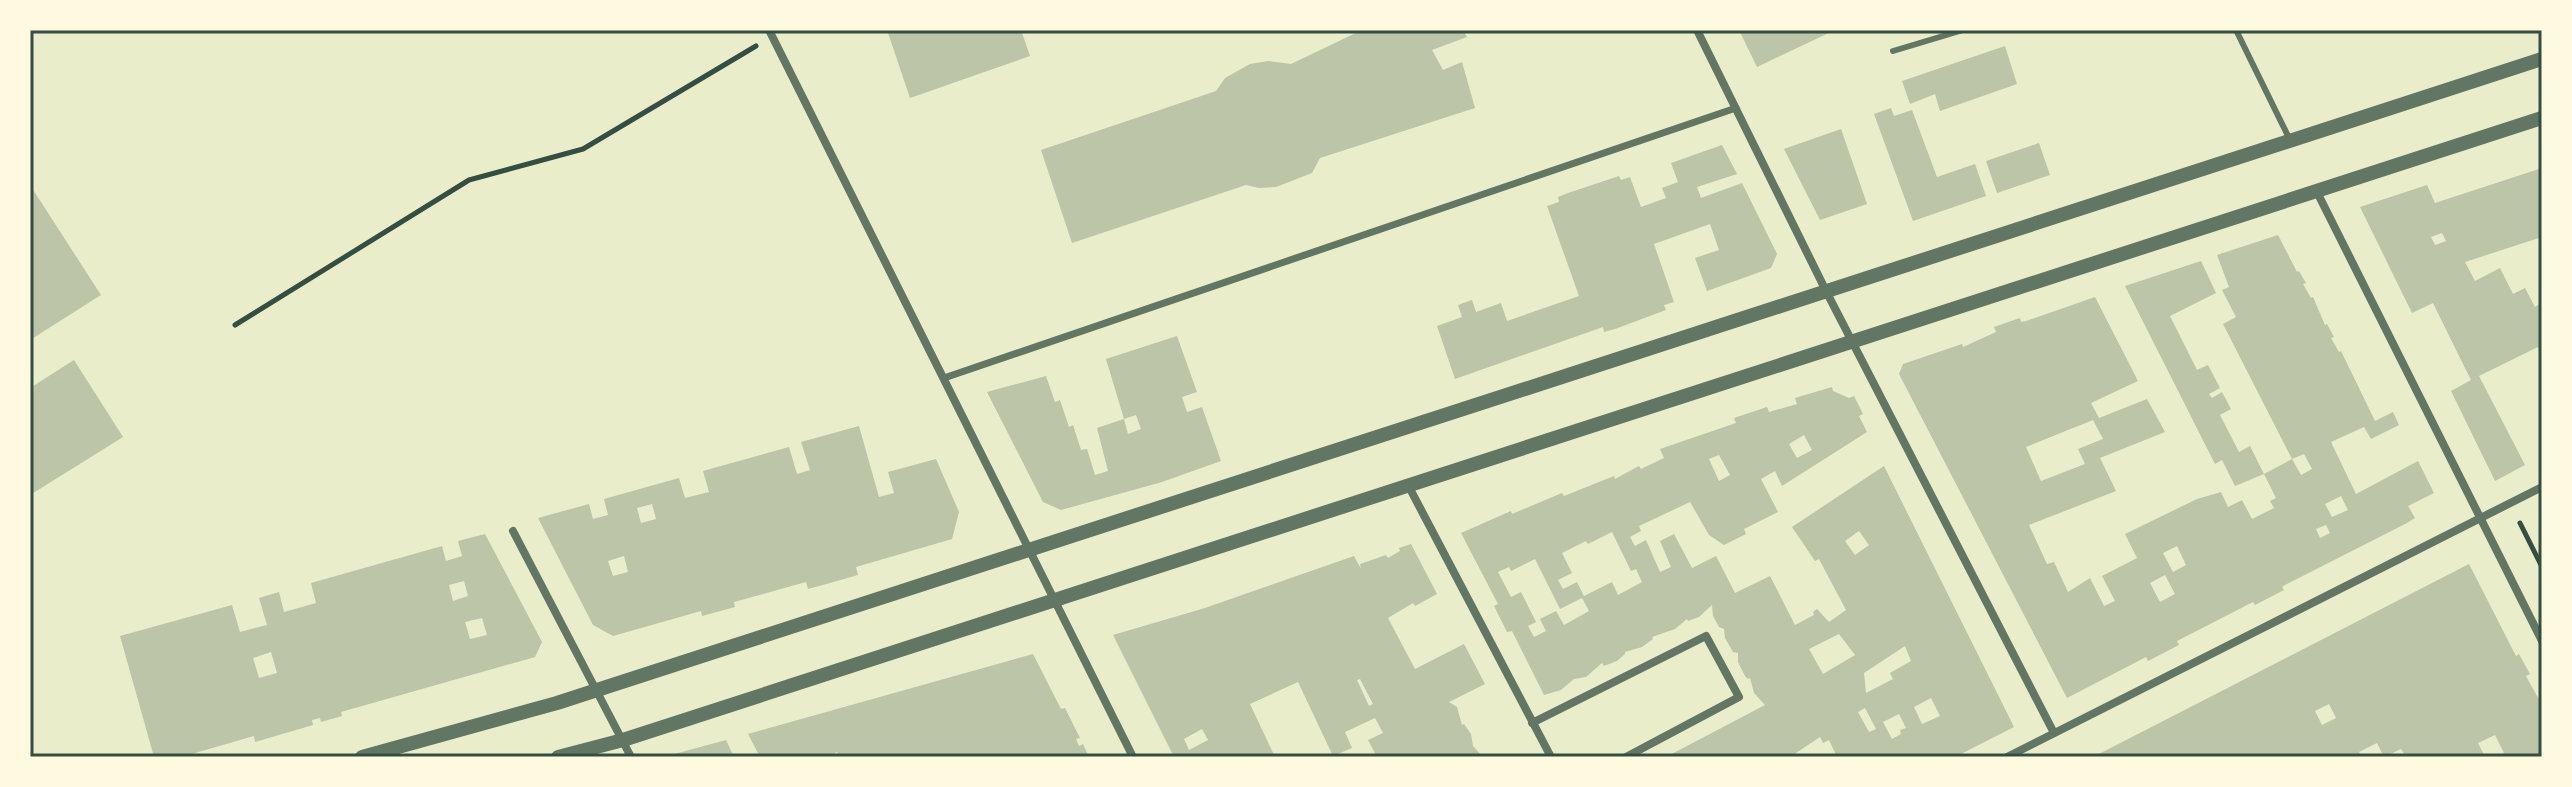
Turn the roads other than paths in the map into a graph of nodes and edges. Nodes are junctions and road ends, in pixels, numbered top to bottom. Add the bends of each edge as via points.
1 (1697, 30) edge
2 (1963, 30) edge
3 (2236, 30) edge
4 (771, 33) edge
5 (1893, 51) dead end
6 (2542, 59) edge
7 (1736, 108) junction
8 (2542, 118) edge
9 (2290, 141) junction
10 (2317, 192) junction
11 (1826, 291) junction
12 (1853, 341) junction
13 (944, 378) junction
14 (1408, 485) junction
15 (2542, 487) edge
16 (2481, 518) junction
17 (513, 531) dead end
18 (1031, 551) junction
19 (1055, 601) junction
20 (2542, 641) edge
21 (594, 690) junction
22 (1532, 723) junction
23 (2054, 733) junction
24 (623, 740) junction
25 (362, 757) edge
26 (558, 757) edge
27 (631, 757) edge
28 (1133, 757) edge
29 (1551, 757) edge
30 (1626, 757) edge
31 (2007, 757) edge

1 - 7 street
2 - 5 lane
3 - 9 lane
4 - 13 street
6 - 9 street
7 - 11 street
7 - 13 street
8 - 10 street
9 - 11 street
10 - 12 street
10 - 16 street
11 - 12 street
11 - 18 street
12 - 14 street
12 - 23 street
13 - 18 street
14 - 19 street
14 - 22 street
15 - 16 street
16 - 20 street
16 - 23 street
17 - 21 street
18 - 19 street
18 - 21 street
19 - 24 street
19 - 28 street
21 - 24 street
21 - 25 street
22 - 29 street
22 - 30 street via 1706,636 1739,697
23 - 31 street
24 - 26 street
24 - 27 street

